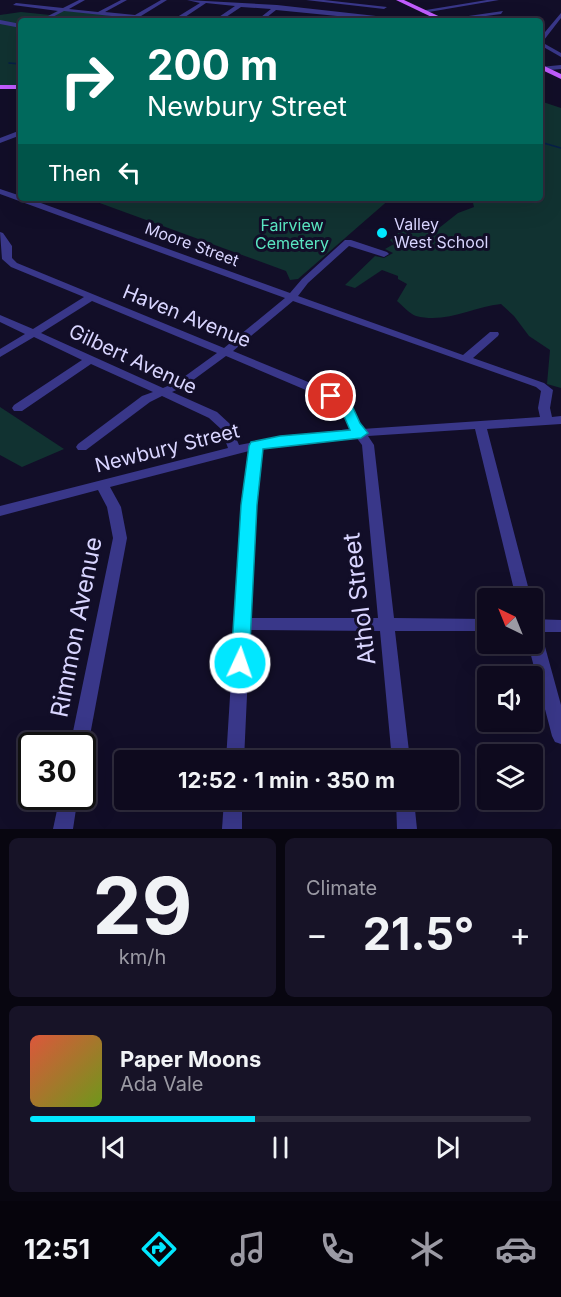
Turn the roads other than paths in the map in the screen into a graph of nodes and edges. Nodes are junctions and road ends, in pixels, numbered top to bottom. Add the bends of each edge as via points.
1 (26, 0) edge
2 (83, 0) edge
3 (125, 0) edge
4 (165, 0) edge
5 (189, 0) edge
6 (231, 0) edge
7 (309, 0) edge
8 (400, 0) edge
9 (497, 0) edge
10 (204, 2) edge
11 (216, 3) junction
12 (16, 5) junction
13 (240, 5) junction
14 (384, 7) dead end
15 (276, 8) junction
16 (8, 9) dead end
17 (64, 10) junction
18 (423, 10) junction
19 (315, 12) junction
20 (501, 12) dead end
21 (99, 13) junction
22 (561, 15) edge
23 (354, 16) joint
24 (136, 17) junction
25 (47, 18) edge
26 (146, 18) edge
27 (180, 18) edge
28 (220, 18) edge
29 (263, 18) edge
30 (308, 18) edge
31 (370, 18) edge
32 (441, 18) edge
33 (459, 18) edge
34 (0, 22) edge
35 (18, 25) edge
36 (561, 25) edge
37 (543, 38) edge
38 (543, 45) edge
39 (559, 52) edge
40 (543, 54) edge
41 (561, 66) edge
42 (543, 69) edge
43 (543, 70) edge
44 (543, 70) edge
45 (561, 77) edge
46 (561, 82) edge
47 (0, 87) edge
48 (18, 87) edge
49 (18, 133) edge
50 (0, 141) edge
51 (0, 191) edge
52 (18, 198) edge
53 (28, 201) edge
54 (0, 235) edge
55 (384, 254) dead end
56 (91, 297) junction
57 (292, 297) junction
58 (0, 318) edge
59 (34, 333) junction
60 (494, 334) dead end
61 (225, 352) junction
62 (0, 354) edge
63 (91, 359) junction
64 (465, 359) junction
65 (162, 391) junction
66 (18, 408) dead end
67 (561, 420) edge
68 (547, 421) junction
69 (480, 426) junction
70 (361, 433) junction
71 (256, 446) junction
72 (82, 447) dead end
73 (235, 450) junction
74 (102, 485) junction
75 (0, 511) edge
76 (521, 588) edge
77 (388, 623) junction
78 (242, 624) junction
79 (477, 624) edge
80 (561, 626) edge
81 (543, 627) edge
82 (539, 654) edge
83 (82, 732) edge
84 (561, 736) edge
85 (236, 750) edge
86 (401, 750) edge
87 (66, 810) edge
88 (233, 810) edge
89 (405, 810) edge
90 (63, 829) edge
91 (232, 829) edge
92 (406, 829) edge

1 - 12 street
2 - 17 street
3 - 21 street
4 - 24 street
5 - 10 street
6 - 11 street
7 - 14 street
7 - 15 street
8 - 18 main road
9 - 18 street
10 - 11 street
10 - 27 street
11 - 13 street
12 - 16 street
12 - 17 street
13 - 15 street
13 - 28 street
15 - 19 street
15 - 29 street
17 - 21 street
17 - 25 street
18 - 32 main road
19 - 23 street
19 - 30 street
20 - 33 street
21 - 24 street
22 - 37 street
23 - 31 street
24 - 26 street
34 - 35 street
36 - 39 street via 549,41
38 - 39 street
39 - 40 street
41 - 42 street
43 - 45 main road
44 - 46 main road
47 - 48 main road
49 - 50 street
51 - 52 street, Moore Street
53 - 57 street, Moore Street
54 - 56 street, Haven Avenue via 6,242 11,264
55 - 57 street via 348,242 304,280
56 - 59 street
56 - 61 street, Haven Avenue
57 - 61 street
57 - 64 street, Moore Street
58 - 59 street, Gilbert Avenue
59 - 62 street
59 - 63 street, Gilbert Avenue
60 - 64 street
61 - 65 street via 181,384
61 - 70 street, Haven Avenue via 345,404 353,425
63 - 65 street, Gilbert Avenue
63 - 66 street
64 - 68 street, Moore Street via 547,390
65 - 72 street
65 - 73 street, Gilbert Avenue via 219,419
67 - 68 street, Newbury Street
68 - 69 street, Newbury Street
69 - 70 street, Newbury Street
69 - 76 street
70 - 71 street, Newbury Street
70 - 77 street, Athol Street via 368,445
71 - 73 street, Newbury Street
71 - 78 street
73 - 74 street, Newbury Street
74 - 75 street, Newbury Street
74 - 83 street, Rimmon Avenue via 114,507 120,538
77 - 78 street
77 - 79 street
77 - 86 street, Athol Street
78 - 85 street
80 - 81 street
82 - 84 street
87 - 90 street
88 - 91 street
89 - 92 street

